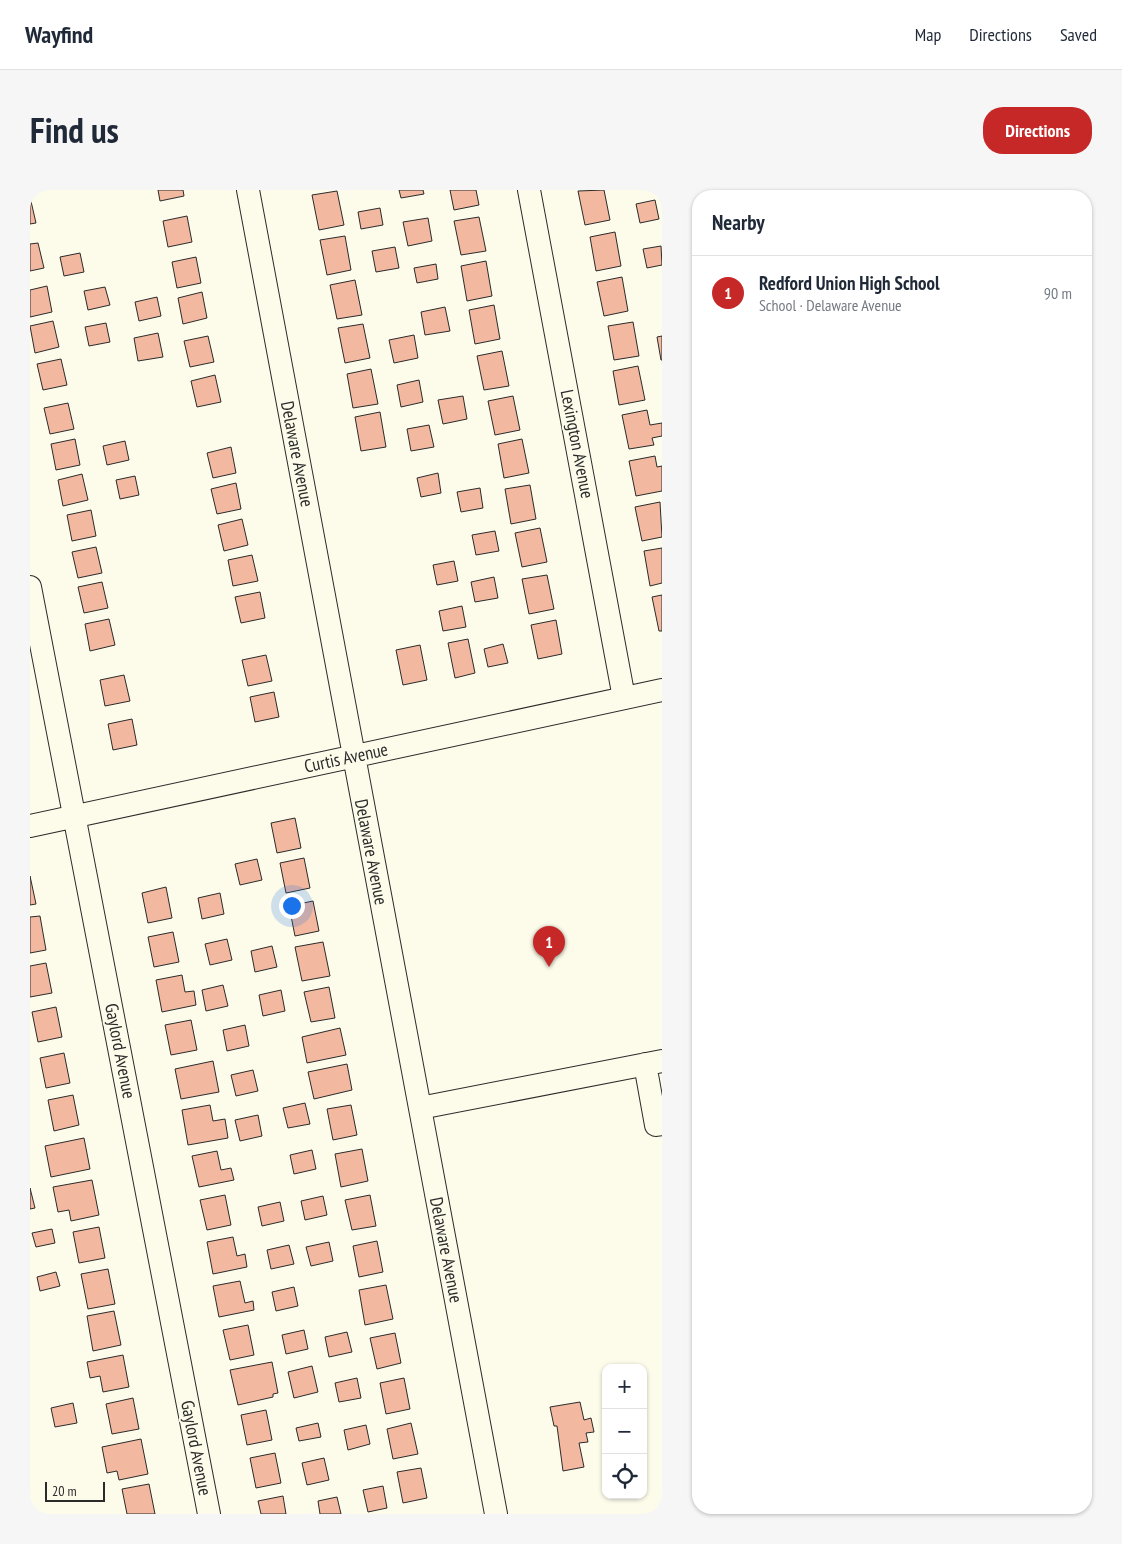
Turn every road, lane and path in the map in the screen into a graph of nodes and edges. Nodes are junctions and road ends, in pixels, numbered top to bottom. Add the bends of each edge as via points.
1 (248, 190) edge
2 (529, 190) edge
3 (30, 587) edge
4 (662, 690) edge
5 (624, 698) junction
6 (353, 756) junction
7 (74, 816) junction
8 (30, 826) edge
9 (654, 1063) edge
10 (420, 1108) junction
11 (662, 1124) edge
12 (209, 1514) edge
13 (496, 1514) edge

1 - 6 street, Delaware Avenue
2 - 5 street, Lexington Avenue
3 - 7 street, Gaylord Avenue
4 - 5 street, Curtis Avenue
5 - 6 street, Curtis Avenue
6 - 7 street, Curtis Avenue
6 - 10 street, Delaware Avenue
7 - 8 street, Curtis Avenue
7 - 12 street, Gaylord Avenue
9 - 10 street
9 - 11 street via 656,1125
10 - 13 street, Delaware Avenue

